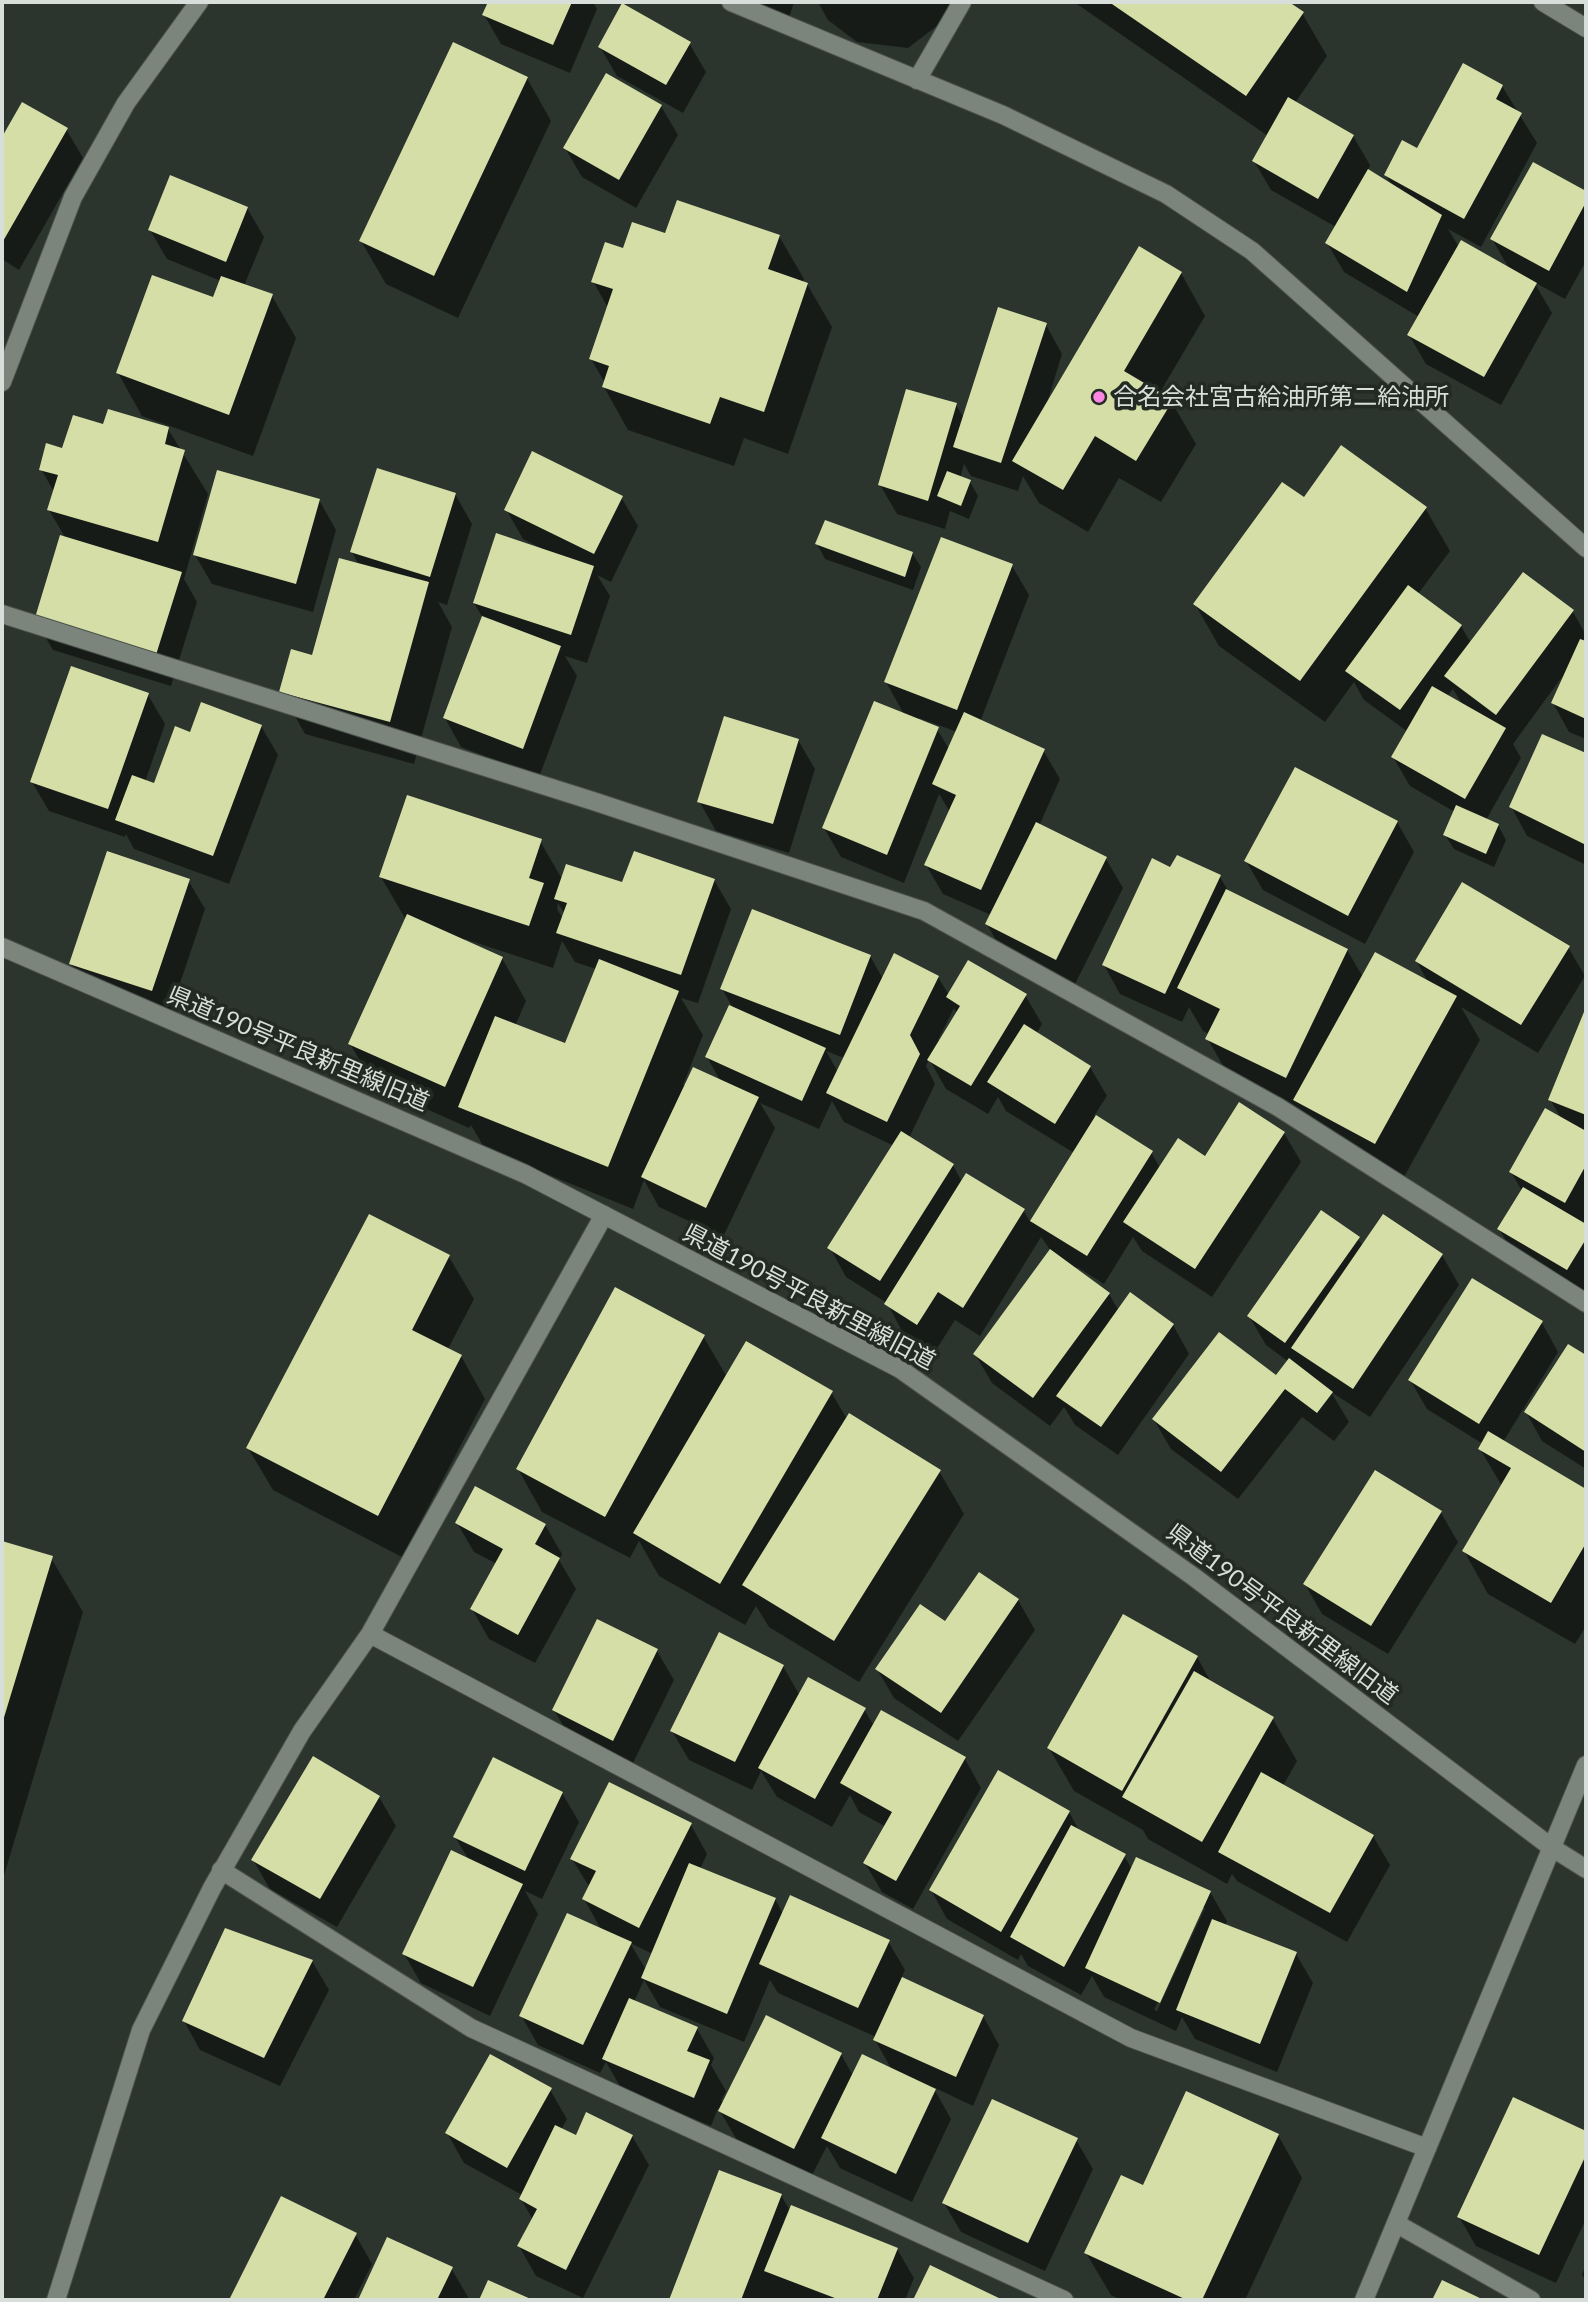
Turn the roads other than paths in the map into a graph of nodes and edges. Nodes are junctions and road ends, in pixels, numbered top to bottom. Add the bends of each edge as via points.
1 (200, 2) edge
2 (731, 2) edge
3 (962, 2) edge
4 (1543, 2) edge
5 (1586, 28) edge
6 (917, 80) junction
7 (2, 382) edge
8 (1586, 548) edge
9 (2, 614) edge
10 (2, 947) edge
11 (604, 1215) junction
12 (1586, 1303) edge
13 (370, 1634) junction
14 (1586, 1765) edge
15 (1551, 1847) junction
16 (1586, 1869) edge
17 (221, 1870) junction
18 (1427, 2148) junction
19 (1397, 2224) junction
20 (56, 2300) edge
21 (1064, 2300) edge
22 (1364, 2300) edge
23 (1531, 2300) edge

1 - 7 street via 126,103 73,197
2 - 6 street
3 - 6 street
4 - 5 street
6 - 8 street via 1003,115 1166,194 1252,251
9 - 12 street via 924,911 1278,1107
10 - 11 street, 県道190号平良新里線旧道 via 525,1174
11 - 13 street
11 - 15 street, 県道190号平良新里線旧道 via 900,1368 1195,1577
13 - 17 street via 302,1731
13 - 18 street via 1131,2038
14 - 15 street
15 - 16 street, 県道190号平良新里線旧道
15 - 18 street
17 - 20 street via 141,2030
17 - 21 street via 471,2028
18 - 19 street
19 - 22 street
19 - 23 street

